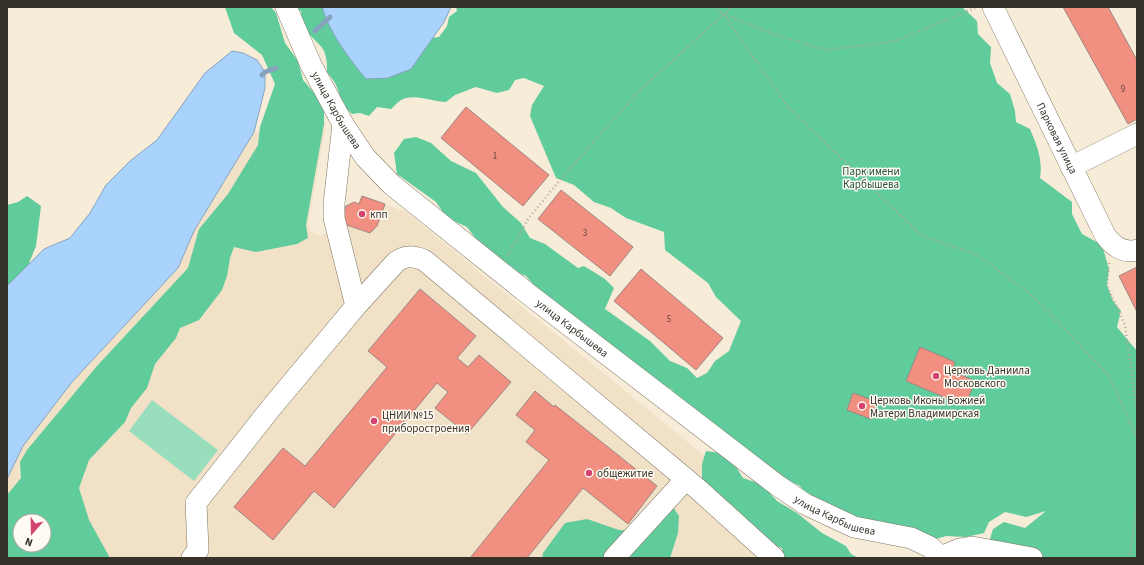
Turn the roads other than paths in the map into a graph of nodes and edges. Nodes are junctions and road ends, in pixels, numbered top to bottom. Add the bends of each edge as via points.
1 (286, 7) edge
2 (993, 7) edge
3 (343, 124) junction
4 (1137, 134) edge
5 (1071, 167) junction
6 (1137, 250) edge
7 (356, 306) junction
8 (686, 479) junction
9 (941, 557) edge
10 (192, 558) edge
11 (614, 558) edge
12 (774, 558) edge
13 (1032, 558) edge

1 - 3 street, улица Карбышева via 312,65
2 - 5 street, Парковая улица
3 - 7 street via 334,218
3 - 9 street, улица Карбышева via 365,157 392,185 771,481 804,504 854,527 911,538 930,547
4 - 5 street
5 - 6 street, Парковая улица via 1111,244 1125,250
7 - 8 street via 402,257 414,256 424,260
7 - 10 street via 196,503 198,550
8 - 11 street
8 - 12 street
9 - 13 street via 972,547

